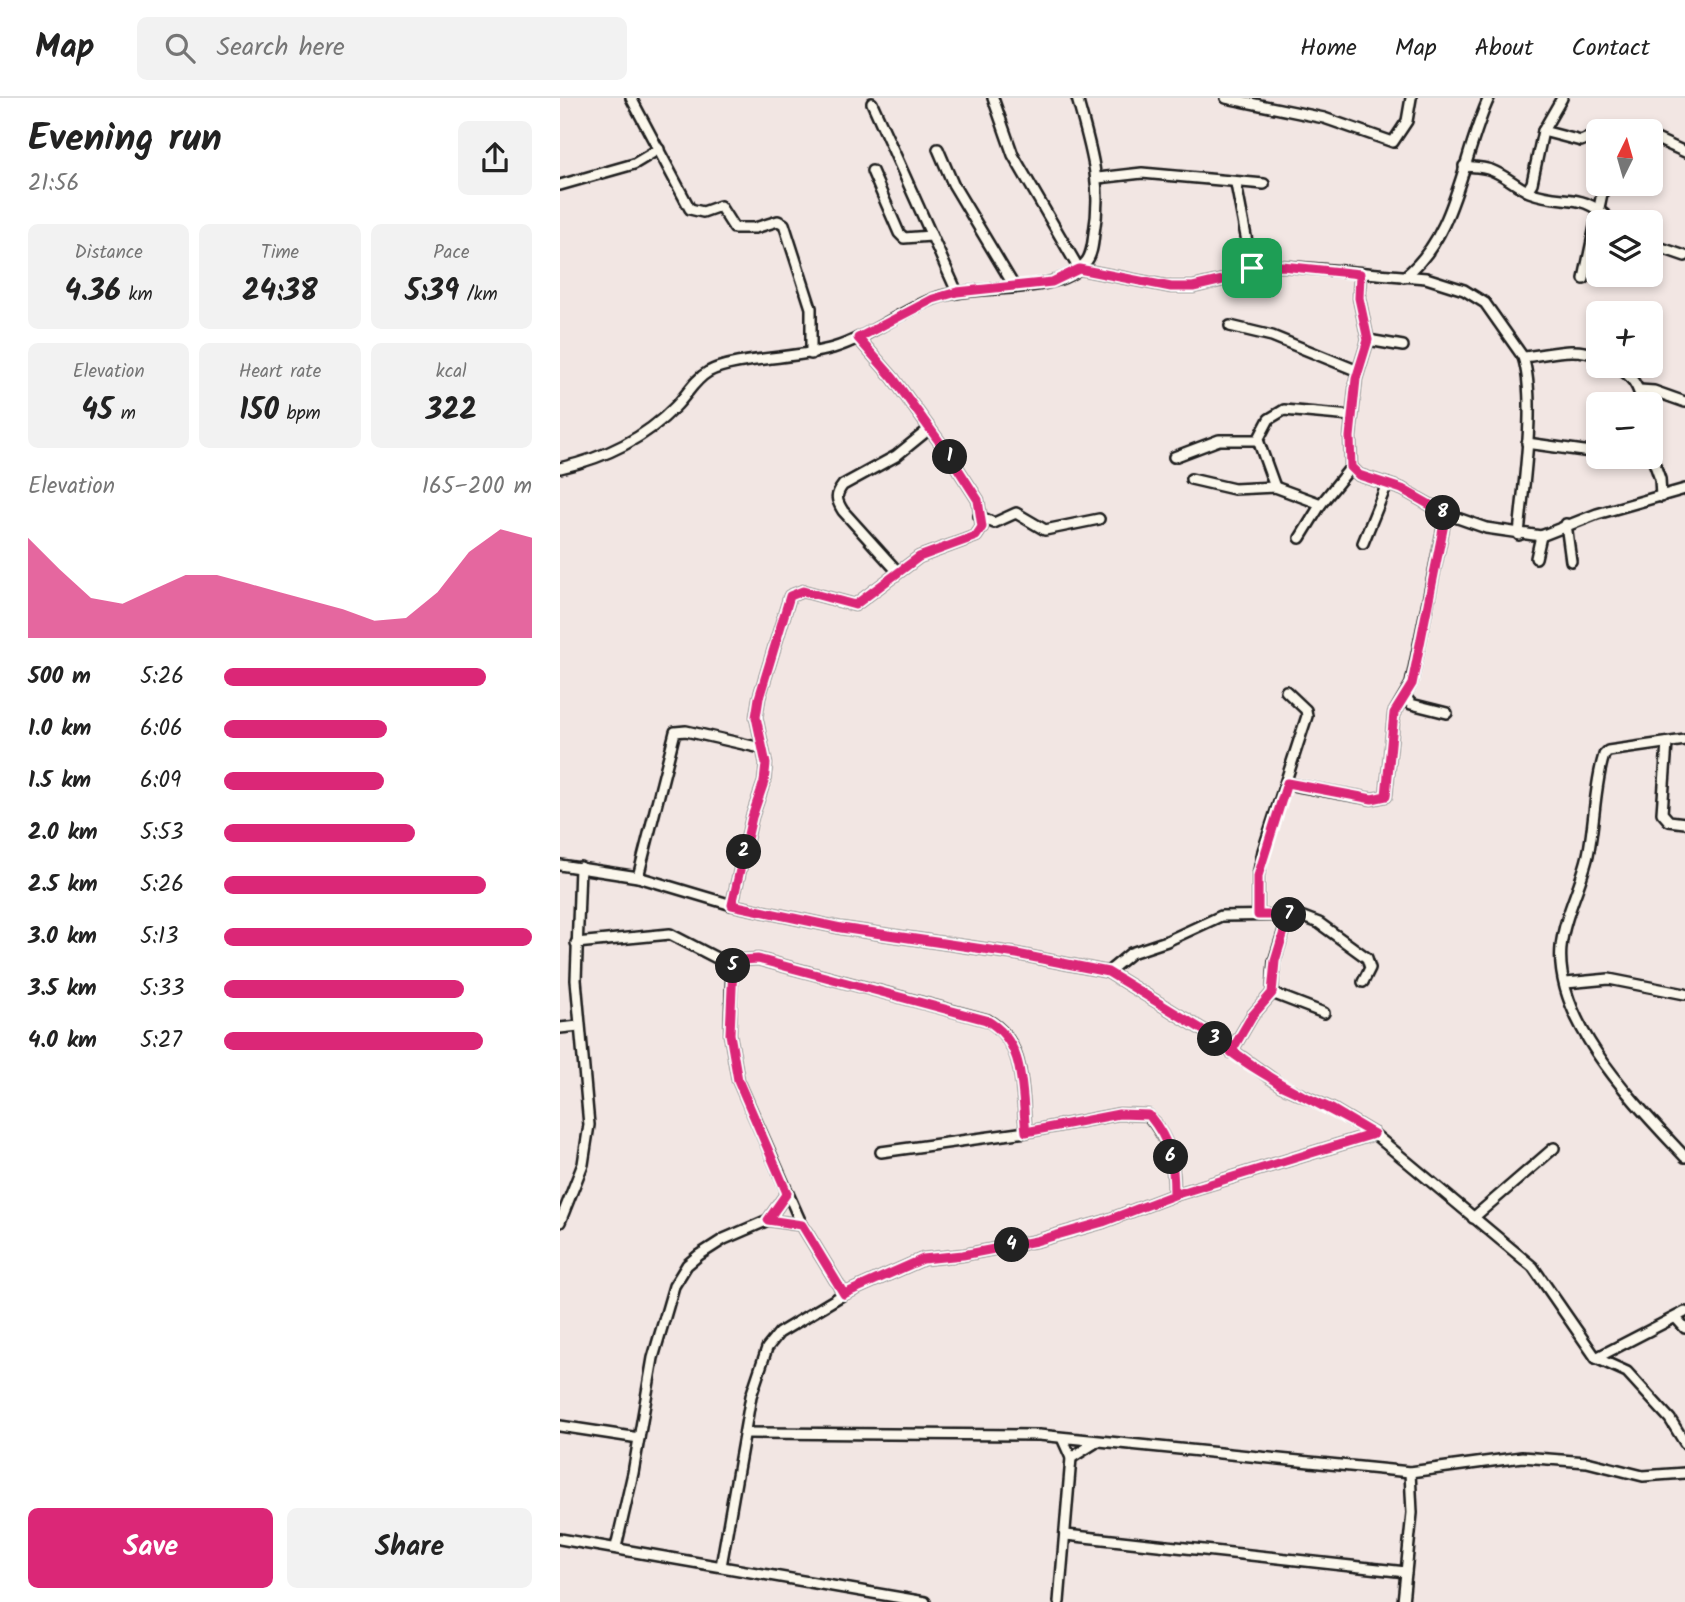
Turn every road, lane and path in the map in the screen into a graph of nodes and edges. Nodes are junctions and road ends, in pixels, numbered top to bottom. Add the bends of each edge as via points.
1 (631, 98) edge
2 (993, 98) edge
3 (1077, 98) edge
4 (1226, 98) edge
5 (1411, 98) edge
6 (1489, 98) edge
7 (1562, 98) edge
8 (872, 103) dead end
9 (1543, 131) junction
10 (1586, 138) edge
11 (1663, 142) edge
12 (659, 149) junction
13 (938, 149) dead end
14 (1685, 152) edge
15 (1464, 166) junction
16 (872, 172) dead end
17 (1098, 178) junction
18 (1236, 184) junction
19 (1264, 184) dead end
20 (560, 185) edge
21 (1527, 191) junction
22 (1601, 196) edge
23 (1598, 207) junction
24 (1601, 210) edge
25 (931, 236) junction
26 (1663, 248) edge
27 (1685, 256) edge
28 (1252, 268) junction
29 (1079, 269) junction
30 (1360, 274) junction
31 (1404, 277) junction
32 (1584, 279) dead end
33 (1014, 286) junction
34 (957, 292) junction
35 (1230, 326) dead end
36 (858, 338) junction
37 (1368, 340) junction
38 (1403, 345) dead end
39 (1586, 351) edge
40 (811, 354) junction
41 (1523, 357) junction
42 (1359, 371) junction
43 (1632, 378) edge
44 (1640, 390) joint
45 (1685, 402) edge
46 (1351, 416) junction
47 (929, 430) junction
48 (1258, 440) junction
49 (1527, 443) junction
50 (1586, 451) edge
51 (1174, 457) dead end
52 (1351, 467) junction
53 (560, 468) edge
54 (1656, 469) edge
55 (1191, 480) dead end
56 (1387, 484) junction
57 (1275, 487) junction
58 (1685, 489) edge
59 (1661, 497) junction
60 (1321, 504) junction
61 (1446, 514) junction
62 (979, 516) junction
63 (1099, 519) dead end
64 (1566, 524) junction
65 (1519, 535) junction
66 (1541, 536) junction
67 (1300, 538) dead end
68 (1363, 543) dead end
69 (1536, 558) dead end
70 (1571, 561) dead end
71 (898, 572) junction
72 (1286, 691) dead end
73 (1405, 696) junction
74 (1447, 713) dead end
75 (1685, 740) edge
76 (1667, 743) junction
77 (761, 748) junction
78 (1287, 783) junction
79 (1685, 823) edge
80 (560, 865) edge
81 (580, 867) junction
82 (638, 877) junction
83 (732, 905) junction
84 (1258, 915) junction
85 (1289, 915) junction
86 (576, 943) junction
87 (733, 966) junction
88 (1108, 972) junction
89 (1363, 982) dead end
90 (1566, 983) junction
91 (1272, 993) junction
92 (1685, 994) edge
93 (1324, 1013) dead end
94 (579, 1026) junction
95 (560, 1028) edge
96 (1231, 1052) junction
97 (1026, 1132) junction
98 (1374, 1134) junction
99 (1554, 1148) dead end
100 (881, 1152) dead end
101 (1685, 1157) edge
102 (787, 1193) junction
103 (1174, 1195) junction
104 (1473, 1218) junction
105 (768, 1220) junction
106 (560, 1222) edge
107 (802, 1225) junction
108 (844, 1294) junction
109 (1685, 1312) edge
110 (1676, 1318) junction
111 (1685, 1328) edge
112 (1596, 1358) junction
113 (560, 1426) edge
114 (746, 1433) junction
115 (639, 1438) junction
116 (1062, 1438) junction
117 (1095, 1443) junction
118 (1685, 1443) edge
119 (1071, 1458) junction
120 (1410, 1472) junction
121 (1685, 1473) edge
122 (1066, 1535) junction
123 (560, 1539) edge
124 (615, 1547) junction
125 (721, 1566) junction
126 (1406, 1572) junction
127 (907, 1600) edge
128 (925, 1602) edge
129 (1059, 1602) edge
130 (1403, 1602) edge

1 - 12 street
2 - 29 street via 1013,155
3 - 17 street
4 - 5 street via 1324,118 1393,142 1407,121
6 - 15 street
7 - 9 street
8 - 25 street
9 - 10 street
9 - 21 street
11 - 14 street
12 - 20 street via 634,164
12 - 40 street via 690,209 703,212 720,206 734,228 783,224 811,308
13 - 33 street via 953,184
15 - 21 street via 1492,170
15 - 31 street via 1452,205 1430,250
16 - 25 street via 899,233 904,238
17 - 18 street via 1142,173
17 - 29 street via 1093,244 1088,261
18 - 19 street
18 - 28 street
21 - 23 street via 1583,200
22 - 23 street
23 - 24 street
23 - 32 street
25 - 34 street
26 - 27 street
28 - 29 street via 1193,287
28 - 30 street via 1282,266
29 - 33 street via 1052,282
30 - 31 street
30 - 37 street via 1359,298
31 - 41 street via 1426,278 1464,290 1486,303
33 - 34 street
34 - 36 street via 933,299
35 - 42 street via 1272,336
36 - 40 street
36 - 47 street
37 - 38 street
37 - 42 street
39 - 41 street
40 - 53 street via 710,370 644,436
41 - 49 street via 1528,375
42 - 46 street
43 - 44 street
44 - 45 street
46 - 48 street via 1284,411 1269,419
46 - 52 street
47 - 62 street via 978,500
47 - 71 street via 837,492 836,501 843,511
48 - 51 street via 1219,440
48 - 57 street
49 - 50 street
49 - 65 street
52 - 56 street via 1359,475
52 - 60 street
54 - 59 street
55 - 57 street via 1234,489
56 - 61 street
56 - 68 street
57 - 60 street
58 - 59 street
59 - 64 street
60 - 67 street
61 - 65 street
61 - 73 street via 1417,663
62 - 63 street via 994,523 1016,513 1045,530
62 - 71 street via 982,527 976,536 934,550
64 - 66 street
64 - 70 street
65 - 66 street
66 - 69 street
71 - 77 street via 855,605 803,591 790,596 759,698 756,717
72 - 78 street via 1307,716
73 - 74 street via 1411,704
73 - 78 street via 1394,713 1386,796 1372,799
75 - 76 street
76 - 79 street via 1662,813 1669,821
76 - 90 street via 1604,755 1587,858 1561,945 1560,966
77 - 82 street via 675,732
77 - 83 street via 766,764 764,782
78 - 84 street via 1258,876
80 - 81 street
81 - 82 street
81 - 86 street
82 - 83 street
83 - 88 street via 841,928
84 - 85 street
84 - 88 street via 1221,916 1131,953
85 - 89 street via 1319,923 1367,958 1370,968
85 - 91 street via 1275,961
86 - 87 street via 670,934
86 - 94 street
87 - 97 street via 741,960 758,959 986,1020 1001,1028 1010,1038 1021,1074
87 - 102 street via 730,1034 738,1080
88 - 96 street
90 - 92 street via 1609,979
90 - 101 street via 1585,1036
91 - 93 street
91 - 96 street
94 - 95 street
94 - 106 street via 589,1125 583,1164
96 - 98 street via 1282,1086
97 - 100 street
97 - 103 street via 1119,1114 1149,1115 1166,1136
98 - 103 street
98 - 104 street
99 - 104 street
102 - 105 street
102 - 107 street
103 - 108 street via 1036,1241 923,1259
104 - 112 street via 1533,1267
105 - 107 street
105 - 115 street via 699,1255 674,1286 653,1358
107 - 108 street
108 - 114 street via 779,1333 767,1348 751,1396
109 - 110 street
110 - 111 street
110 - 112 street
112 - 118 street via 1627,1372 1662,1409
113 - 115 street
114 - 116 street
114 - 125 street
115 - 124 street
116 - 117 street
116 - 119 street
117 - 119 street
117 - 120 street
119 - 122 street
120 - 121 street via 1522,1457 1587,1462 1643,1476
120 - 126 street via 1412,1513
122 - 126 street
122 - 129 street
123 - 124 street
124 - 125 street
125 - 127 street
126 - 130 street
127 - 128 street

